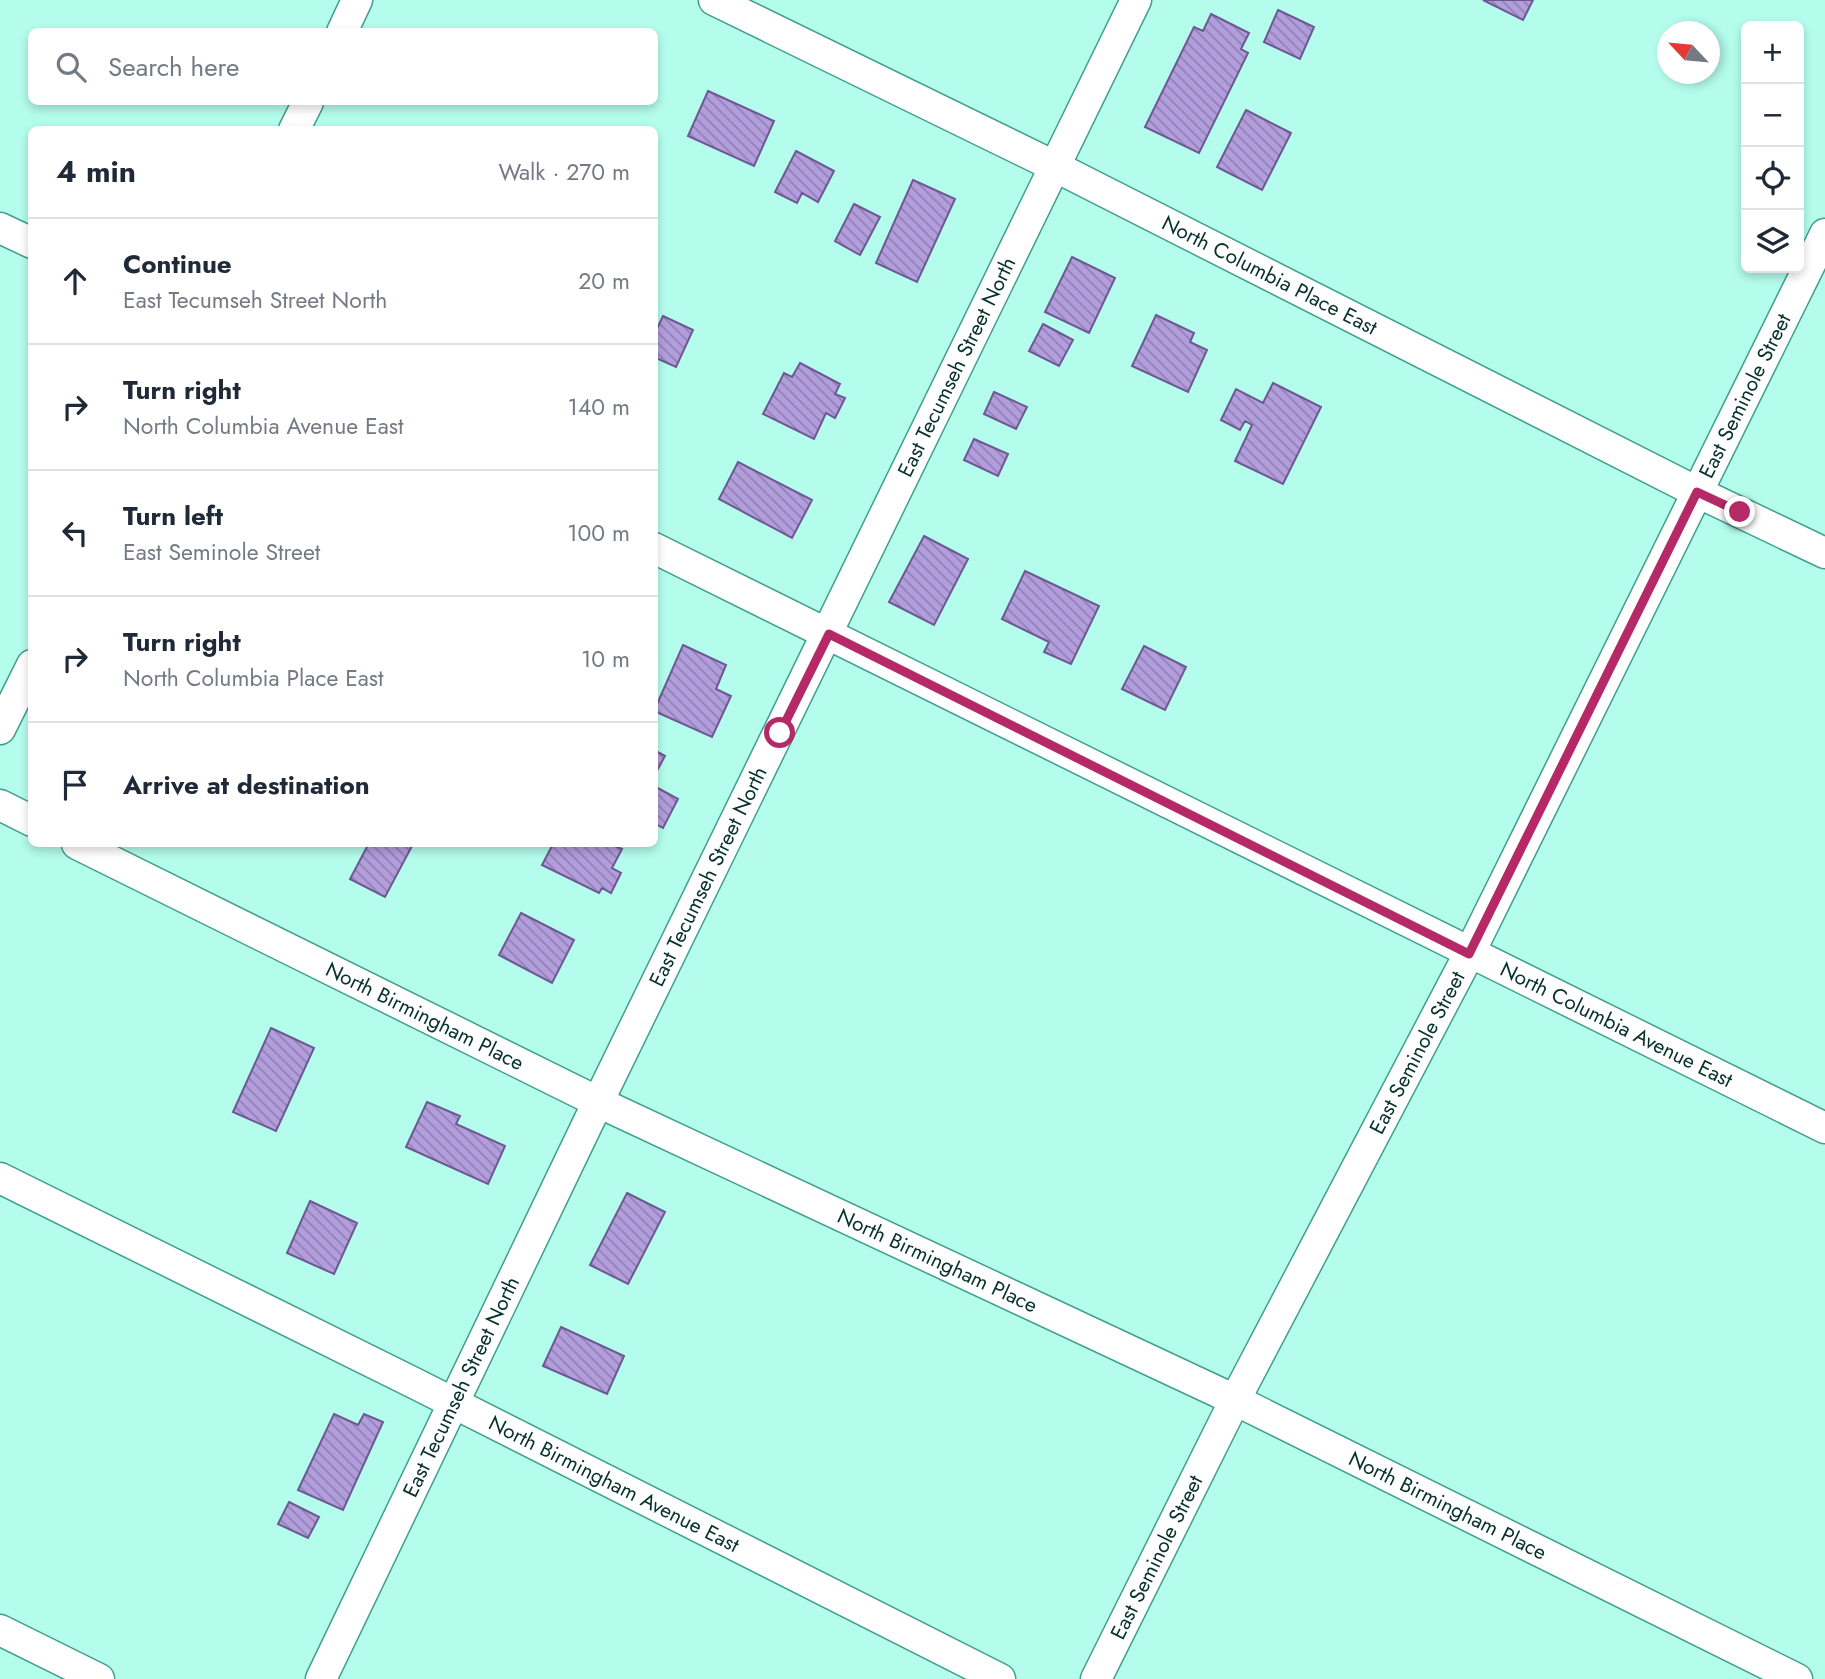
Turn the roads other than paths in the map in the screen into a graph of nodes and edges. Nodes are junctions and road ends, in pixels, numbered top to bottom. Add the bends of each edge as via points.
1 (357, 0) edge
2 (714, 0) edge
3 (1136, 0) edge
4 (344, 28) edge
5 (306, 105) edge
6 (296, 126) edge
7 (1056, 167) junction
8 (0, 228) edge
9 (1825, 234) edge
10 (28, 241) edge
11 (1697, 492) junction
12 (658, 550) edge
13 (1825, 553) edge
14 (829, 634) junction
15 (28, 673) edge
16 (0, 729) edge
17 (0, 805) edge
18 (28, 819) edge
19 (83, 847) edge
20 (1469, 954) junction
21 (598, 1102) junction
22 (1825, 1128) edge
23 (0, 1178) edge
24 (1235, 1400) junction
25 (455, 1403) junction
26 (0, 1630) edge
27 (99, 1679) edge
28 (321, 1679) edge
29 (1000, 1679) edge
30 (1096, 1679) edge
31 (1797, 1679) edge

1 - 4 street
2 - 7 street, North Columbia Place East
3 - 7 street, East Tecumseh Street North
5 - 6 street
7 - 11 street, North Columbia Place East
7 - 14 street, East Tecumseh Street North
8 - 10 street
9 - 11 street, East Seminole Street
11 - 13 street, North Columbia Place East
11 - 20 street, East Seminole Street
12 - 14 street, North Columbia Avenue East
14 - 20 street, North Columbia Avenue East
14 - 21 street, East Tecumseh Street North
15 - 16 street
17 - 18 street
19 - 21 street, North Birmingham Place
20 - 22 street, North Columbia Avenue East
20 - 24 street, East Seminole Street
21 - 24 street, North Birmingham Place
21 - 25 street, East Tecumseh Street North
23 - 25 street, North Birmingham Avenue East
24 - 30 street, East Seminole Street
24 - 31 street, North Birmingham Place
25 - 28 street, East Tecumseh Street North
25 - 29 street, North Birmingham Avenue East
26 - 27 street

